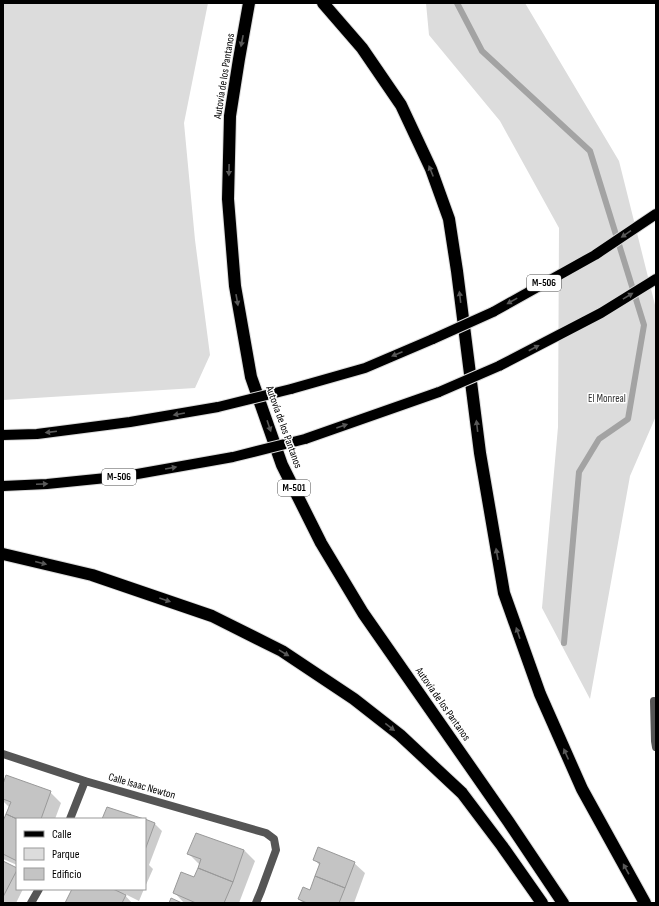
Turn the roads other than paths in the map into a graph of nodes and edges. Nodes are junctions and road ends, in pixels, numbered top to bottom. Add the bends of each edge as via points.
1 (249, 3) edge
2 (323, 3) edge
3 (656, 214) edge
4 (656, 279) edge
5 (3, 435) edge
6 (3, 486) edge
7 (3, 554) edge
8 (654, 701) dead end
9 (656, 747) edge
10 (3, 754) edge
11 (85, 781) junction
12 (70, 818) edge
13 (38, 890) edge
14 (31, 903) edge
15 (256, 903) edge
16 (542, 903) edge
17 (563, 903) edge
18 (645, 903) edge

1 -> 17 highway, Autovía de los Pantanos / M-501 via 230,116 228,199 235,286 251,377 282,464 320,543 363,612
18 -> 2 highway via 582,789 540,694 504,592 480,453 448,219 431,170 401,105 362,48
3 -> 5 main road, M-506, bridge via 595,255 493,312 365,368 218,407 130,422 37,434
6 -> 4 main road, M-506, bridge via 126,476 233,456 305,439 439,392 499,366 601,313
7 -> 16 highway via 92,575 212,616 282,651 354,699 400,735 462,793
8 - 9 street
10 - 11 street, Calle Isaac Newton
11 - 12 street
11 - 15 street, Calle Isaac Newton via 266,833 274,839 276,850
13 - 14 street

